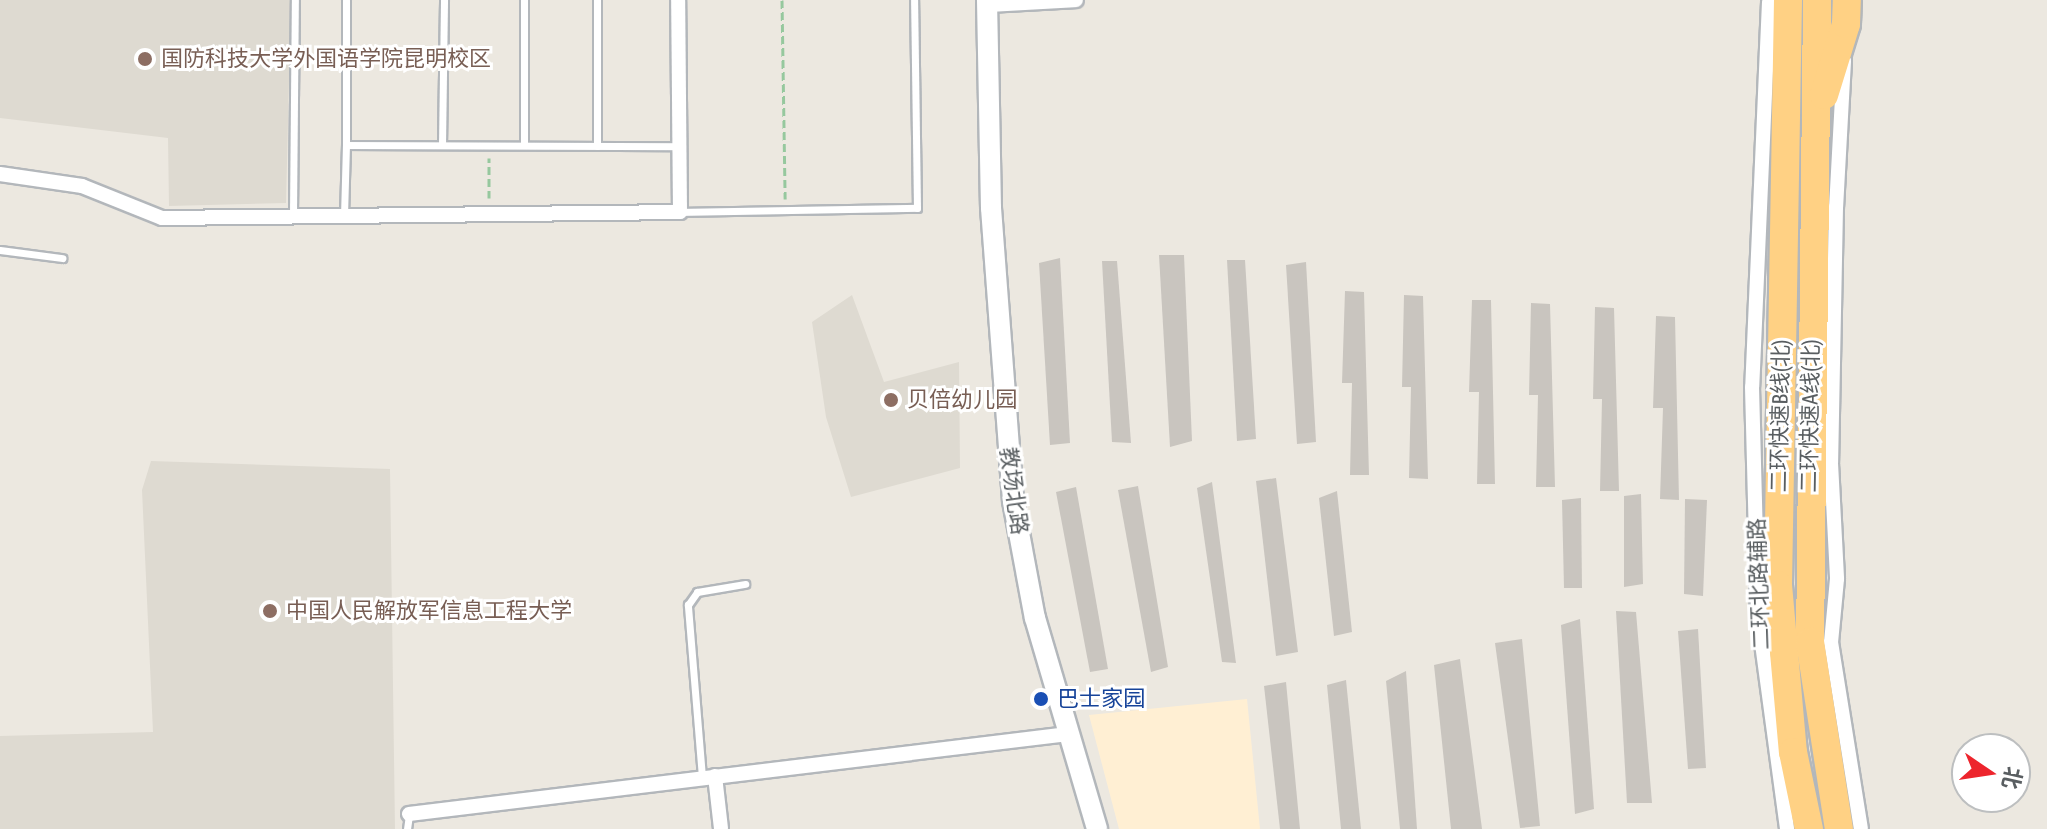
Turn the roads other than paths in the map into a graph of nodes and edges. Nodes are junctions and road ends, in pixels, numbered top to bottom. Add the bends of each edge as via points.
1 (295, 0) edge
2 (346, 0) edge
3 (444, 0) edge
4 (524, 0) edge
5 (597, 0) edge
6 (678, 0) edge
7 (914, 0) edge
8 (1076, 0) edge
9 (1817, 0) edge
10 (1775, 1) edge
11 (987, 3) edge
12 (1847, 12) edge
13 (1814, 127) junction
14 (524, 144) junction
15 (346, 145) junction
16 (442, 145) junction
17 (597, 146) junction
18 (680, 146) junction
19 (0, 174) edge
20 (680, 212) junction
21 (293, 215) junction
22 (344, 216) junction
23 (0, 250) edge
24 (62, 258) dead end
25 (745, 584) dead end
26 (1068, 734) junction
27 (708, 776) junction
28 (408, 821) edge
29 (721, 829) edge
30 (1097, 829) edge
31 (1787, 829) edge
32 (1809, 829) edge
33 (1839, 829) edge
34 (1861, 829) edge

1 - 21 lane
2 - 15 lane
3 - 16 lane
4 - 14 lane
5 - 17 lane
6 - 18 street
7 - 20 lane via 917,208
8 - 11 street
9 - 13 highway, 二环快速A线(北)
10 - 31 street, 二环北路辅路 via 1752,387 1763,684
10 - 32 highway, 二环快速B线(北) via 1787,70 1778,585 1791,737
11 - 26 street, 教场北路 via 991,208 1013,501 1035,618
12 - 13 highway
12 - 34 street via 1836,222 1831,463 1837,579 1831,642
13 - 33 highway, 二环快速A线(北) via 1810,642
14 - 16 lane
14 - 17 lane
15 - 16 lane
15 - 22 lane
17 - 18 lane
18 - 20 street
19 - 21 street via 82,186 162,218
20 - 22 street
21 - 22 street
23 - 24 lane
25 - 27 lane via 697,592 688,605
26 - 27 street
26 - 30 street, 教场北路
27 - 28 street
27 - 29 street

